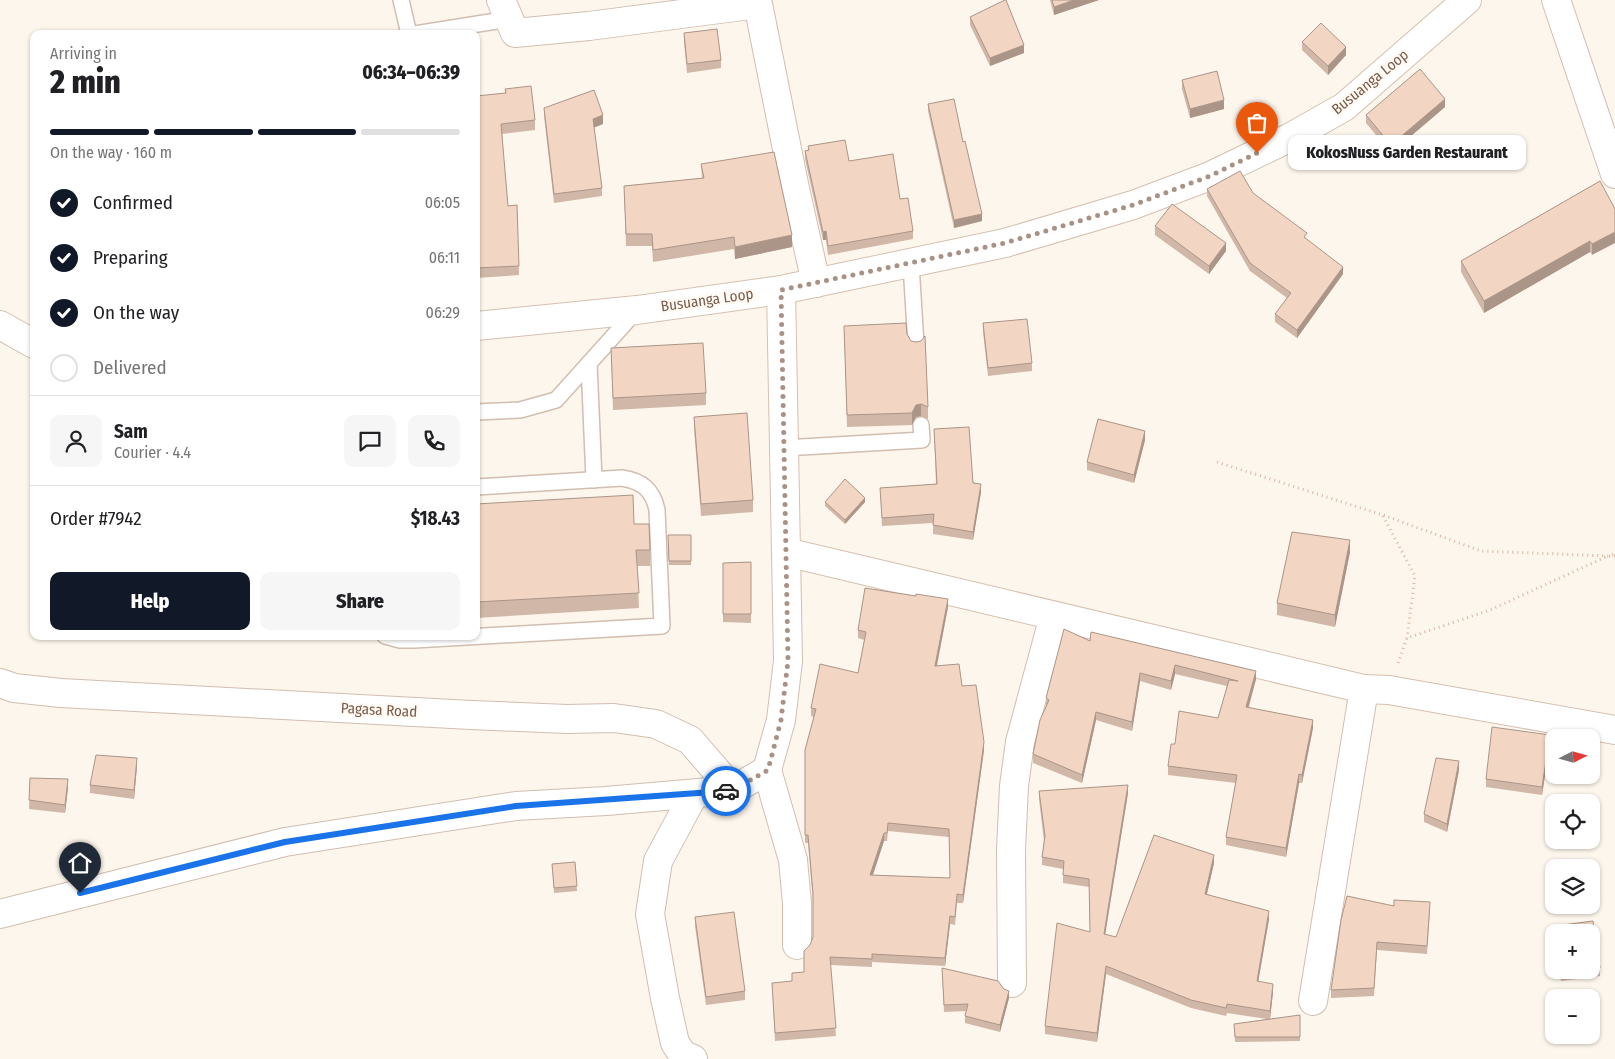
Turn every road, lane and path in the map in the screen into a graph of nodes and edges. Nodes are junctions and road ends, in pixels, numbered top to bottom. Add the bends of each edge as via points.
1 (401, 0) edge
2 (1467, 0) edge
3 (1556, 0) edge
4 (505, 10) edge
5 (408, 30) edge
6 (430, 30) edge
7 (1615, 174) edge
8 (911, 264) junction
9 (816, 283) junction
10 (781, 290) junction
11 (637, 310) junction
12 (0, 325) edge
13 (480, 326) edge
14 (30, 342) edge
15 (916, 345) edge
16 (589, 363) junction
17 (480, 412) edge
18 (921, 425) edge
19 (784, 448) junction
20 (1217, 462) dead end
21 (594, 480) junction
22 (480, 487) edge
23 (1383, 515) junction
24 (786, 552) junction
25 (1615, 555) edge
26 (1608, 556) junction
27 (1054, 616) junction
28 (480, 636) edge
29 (1406, 638) junction
30 (400, 640) edge
31 (414, 640) edge
32 (0, 682) edge
33 (1377, 689) junction
34 (1615, 730) edge
35 (768, 770) junction
36 (733, 790) junction
37 (694, 794) junction
38 (0, 914) edge
39 (797, 945) dead end
40 (1012, 983) dead end
41 (1314, 1000) dead end
42 (693, 1059) edge

1 - 5 lane
2 - 8 street, Busuanga Loop via 1344,107 1210,176 1133,205 1005,243
3 - 7 street
4 - 6 lane
4 - 9 street via 515,32 589,26 758,4
8 - 9 street, Busuanga Loop
8 - 15 lane
9 - 10 street, Busuanga Loop
10 - 11 street, Busuanga Loop
10 - 19 street
11 - 13 street, Busuanga Loop
11 - 16 lane
12 - 14 street
16 - 17 lane via 556,400 520,410
16 - 21 lane
18 - 19 lane via 922,440
19 - 24 street
20 - 23 path
21 - 22 lane
21 - 28 lane via 633,480 650,491 655,500 662,626
23 - 26 path via 1481,551
23 - 29 path via 1416,576
24 - 27 street
24 - 35 street via 788,661 781,720
25 - 26 path
26 - 29 path via 1490,610
27 - 33 street
27 - 40 street via 1020,742 1014,786
29 - 33 path
30 - 31 lane
32 - 36 street, Pagasa Road via 14,688 61,693 471,715 614,718 656,724 690,740
33 - 34 street
33 - 41 street
35 - 36 street
35 - 39 street via 793,860
36 - 37 street
37 - 38 street via 516,806 285,842
37 - 42 street via 658,862 650,914 675,1043 683,1055

